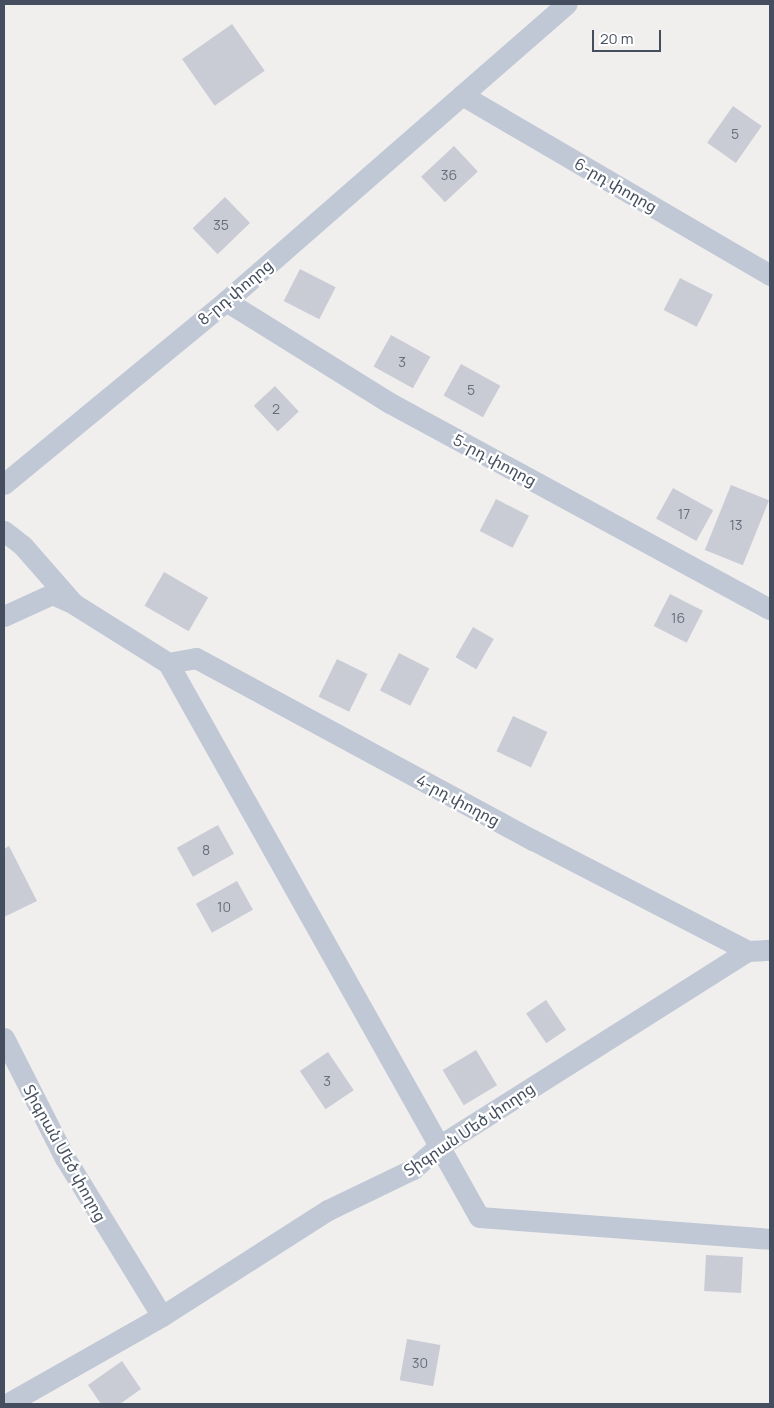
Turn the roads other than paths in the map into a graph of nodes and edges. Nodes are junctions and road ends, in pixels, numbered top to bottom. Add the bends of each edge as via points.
1 (567, 4) edge
2 (462, 95) junction
3 (770, 275) edge
4 (226, 301) junction
5 (4, 484) edge
6 (4, 531) edge
7 (74, 604) junction
8 (770, 609) edge
9 (4, 616) edge
10 (168, 663) junction
11 (770, 950) edge
12 (748, 951) junction
13 (4, 1038) edge
14 (439, 1146) junction
15 (770, 1239) edge
16 (162, 1316) junction
17 (39, 1398) edge
18 (7, 1404) edge

1 - 2 street, 8-րդ փողոց
2 - 3 street, 6-րդ փողոց
2 - 4 street, 8-րդ փողոց
4 - 5 street, 8-րդ փողոց
4 - 8 street, 5-րդ փողոց via 390,403
6 - 7 street via 23,546
7 - 9 street via 52,594
7 - 10 street
10 - 12 street, 4-րդ փողոց via 196,658 533,840
10 - 14 street
11 - 12 street
12 - 14 street, Տիգրան Մեծ փողոց
13 - 16 street, Տիգրան Մեծ փողոց via 65,1158
14 - 15 street via 479,1217
14 - 16 street, Տիգրան Մեծ փողոց via 413,1169 328,1210
16 - 17 street, Տիգրան Մեծ փողոց
17 - 18 street, Տիգրան Մեծ փողոց

